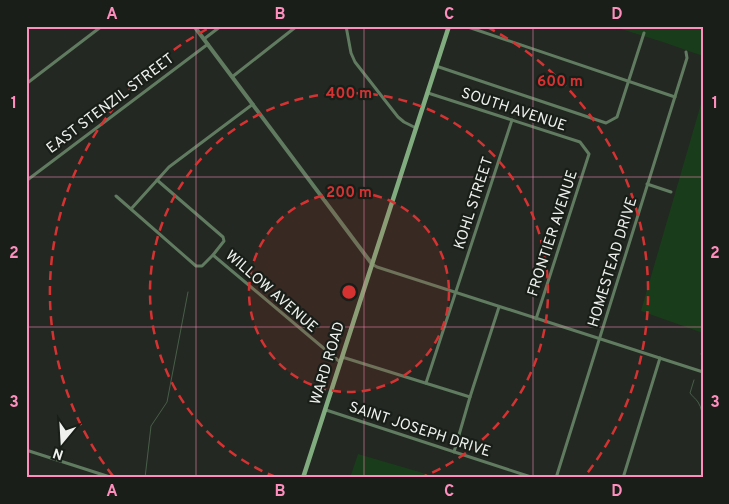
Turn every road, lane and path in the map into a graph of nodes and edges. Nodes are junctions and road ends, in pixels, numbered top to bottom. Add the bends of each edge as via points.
1 (102, 26) edge
2 (194, 26) edge
3 (221, 26) edge
4 (297, 26) edge
5 (346, 26) edge
6 (449, 26) edge
7 (465, 26) edge
8 (644, 33) dead end
9 (204, 39) junction
10 (208, 44) junction
11 (686, 52) dead end
12 (436, 66) junction
13 (232, 77) junction
14 (628, 82) junction
15 (26, 84) edge
16 (428, 93) junction
17 (675, 97) junction
18 (252, 104) junction
19 (512, 120) junction
20 (416, 128) junction
21 (588, 154) joint
22 (157, 180) junction
23 (26, 181) edge
24 (648, 184) junction
25 (671, 192) dead end
26 (116, 196) dead end
27 (131, 209) junction
28 (213, 255) junction
29 (372, 264) junction
30 (455, 293) junction
31 (499, 307) junction
32 (536, 319) junction
33 (599, 339) junction
34 (342, 356) junction
35 (660, 358) junction
36 (340, 362) junction
37 (703, 372) edge
38 (426, 383) junction
39 (470, 397) junction
40 (326, 410) junction
41 (26, 450) edge
42 (454, 452) junction
43 (113, 478) edge
44 (303, 478) edge
45 (534, 478) edge
46 (556, 478) edge
47 (624, 478) edge

1 - 15 street
2 - 9 street
3 - 9 street
4 - 13 street
5 - 20 street via 355,62 398,117
6 - 12 main road, WARD ROAD
7 - 14 street
8 - 14 street
9 - 10 street
10 - 13 street
10 - 23 street, EAST STENZIL STREET
11 - 17 street, HOMESTEAD DRIVE
12 - 14 street via 606,123 617,117
12 - 16 main road, WARD ROAD
13 - 18 street
14 - 17 street
16 - 19 street, SOUTH AVENUE
16 - 20 main road, WARD ROAD
17 - 24 street, HOMESTEAD DRIVE
18 - 22 street via 169,167
18 - 29 street
19 - 21 street, SOUTH AVENUE via 580,142
19 - 30 street, KOHL STREET
20 - 29 main road, WARD ROAD
21 - 32 street, FRONTIER AVENUE
22 - 27 street
22 - 28 street via 224,237
24 - 25 street
24 - 33 street, HOMESTEAD DRIVE
26 - 27 street
27 - 28 street via 196,266 202,266
28 - 36 street, WILLOW AVENUE
29 - 30 street
29 - 34 main road, WARD ROAD
30 - 31 street
30 - 38 street, KOHL STREET
31 - 32 street
31 - 39 street
32 - 33 street
33 - 35 street
33 - 46 street, HOMESTEAD DRIVE
34 - 36 main road, WARD ROAD
34 - 38 street
35 - 37 street
35 - 47 street
36 - 40 main road, WARD ROAD
38 - 39 street
39 - 42 street
40 - 42 street, SAINT JOSEPH DRIVE
40 - 44 main road, WARD ROAD
41 - 43 street
42 - 45 street, SAINT JOSEPH DRIVE

